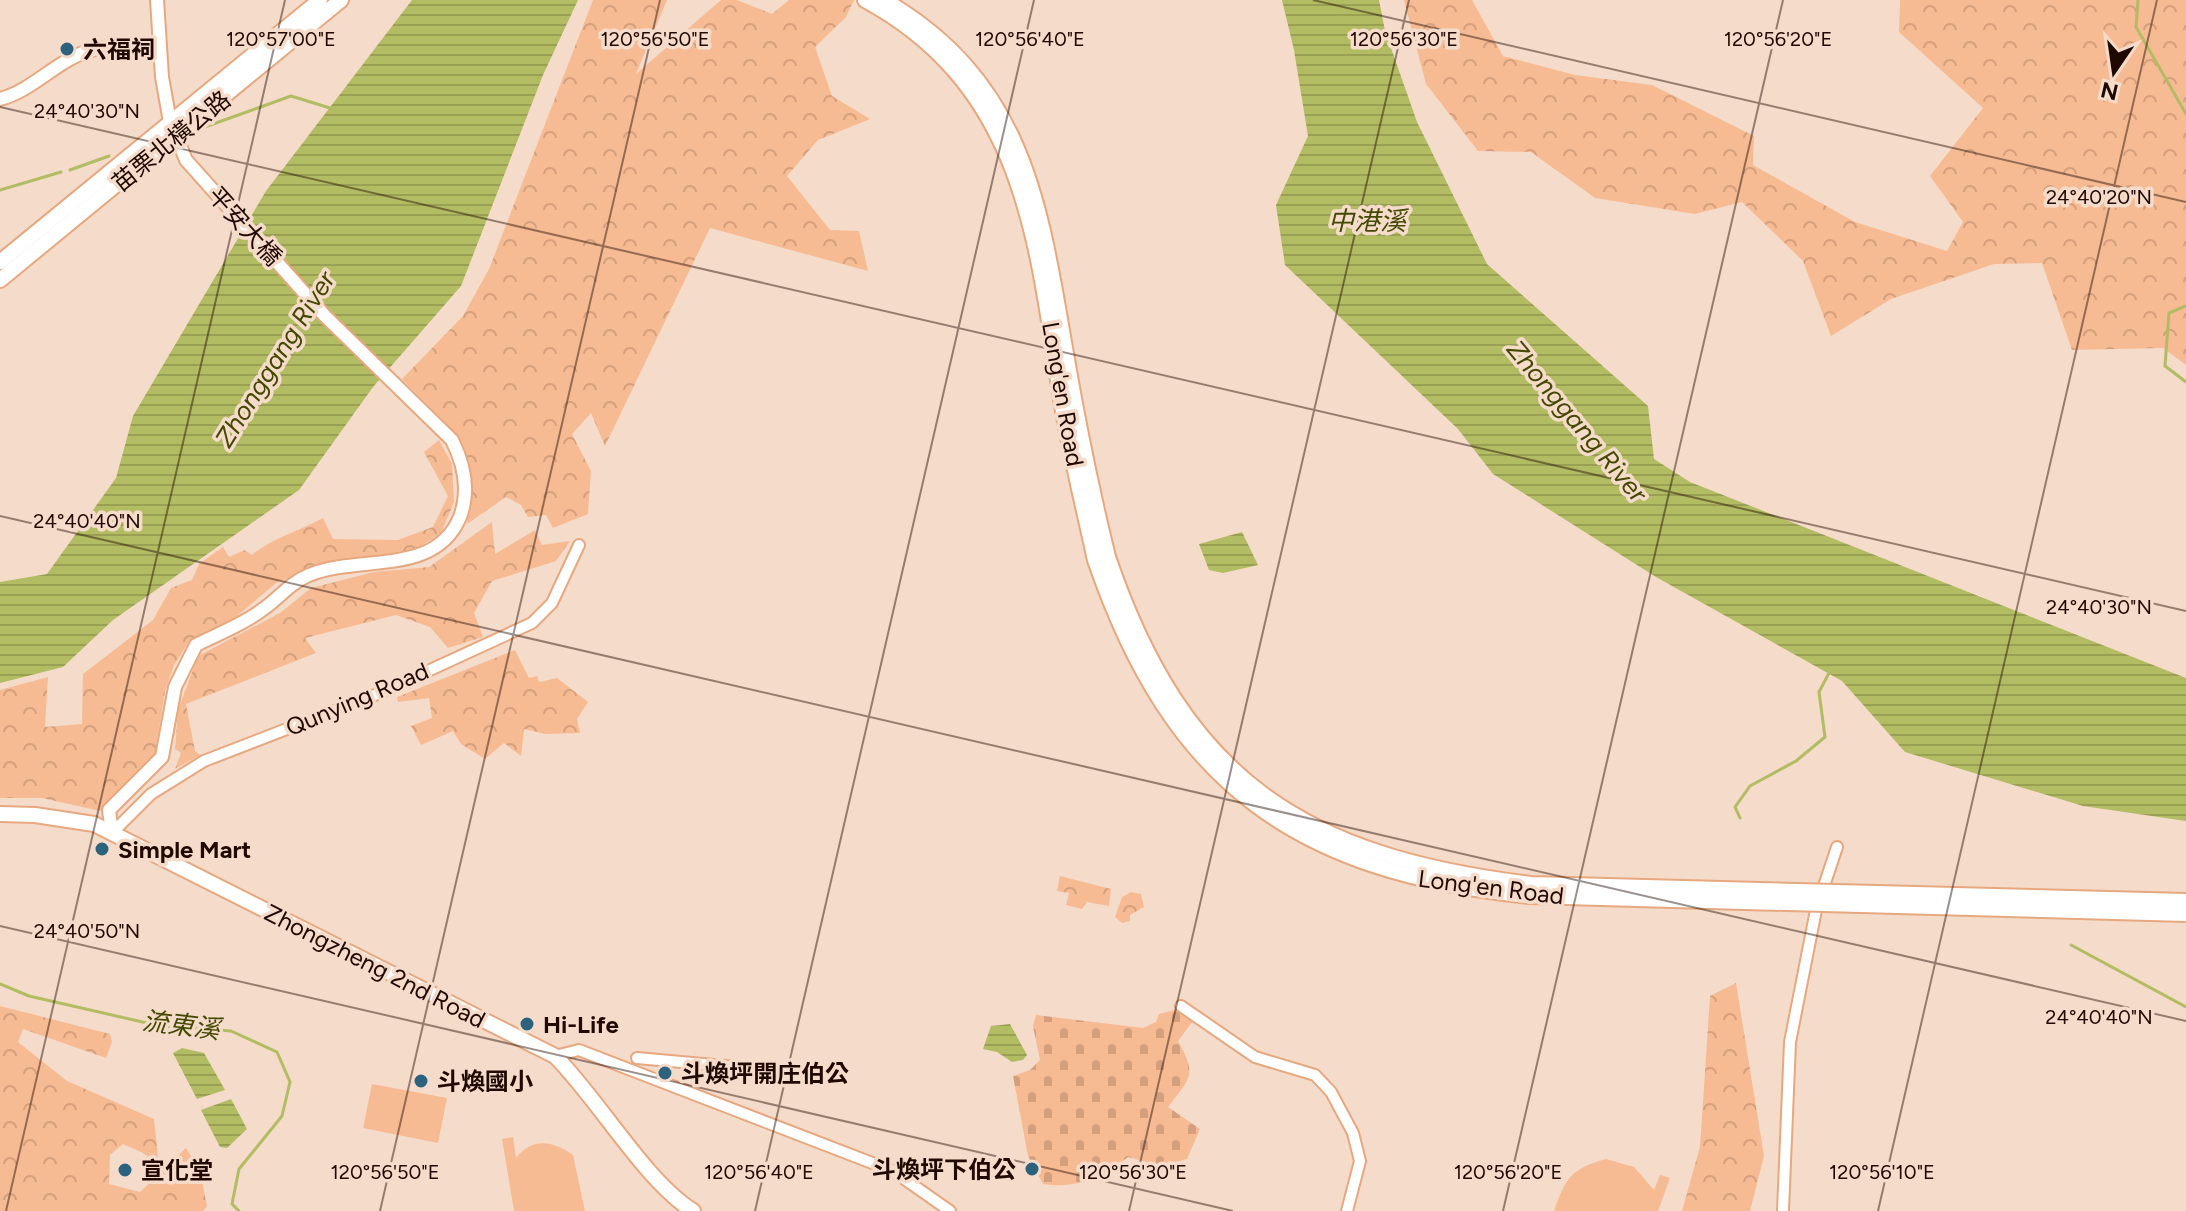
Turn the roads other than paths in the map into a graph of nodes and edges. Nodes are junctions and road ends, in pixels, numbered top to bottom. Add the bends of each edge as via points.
1 (157, 0) edge
2 (320, 0) edge
3 (341, 0) edge
4 (865, 0) edge
5 (884, 0) edge
6 (160, 47) junction
7 (0, 99) edge
8 (173, 130) junction
9 (1039, 227) junction
10 (0, 262) edge
11 (0, 280) edge
12 (579, 545) dead end
13 (1102, 558) junction
14 (0, 814) edge
15 (112, 833) junction
16 (1837, 847) dead end
17 (2186, 901) edge
18 (2186, 914) edge
19 (1181, 1006) dead end
20 (555, 1056) junction
21 (637, 1058) dead end
22 (736, 1067) dead end
23 (693, 1211) edge
24 (950, 1211) edge
25 (1347, 1211) edge
26 (1783, 1211) edge

1 - 6 street, 平安大橋
2 - 8 main road, 苗栗北橫公路
3 - 8 main road, 苗栗北橫公路
4 - 9 main road via 942,56 981,103
5 - 9 main road via 948,48 988,92 1015,139
6 - 7 street via 94,49 19,94
6 - 8 street, 平安大橋
8 - 10 main road, 苗栗北橫公路
8 - 11 main road, 苗栗北橫公路
8 - 15 street, 平安大橋 via 186,160 325,316 440,429 462,461 463,508 449,539 416,557 311,574 284,587 268,606 233,629 196,645 175,687 162,757 109,810
9 - 13 main road, Long'en Road
12 - 15 street, Qunying Road via 552,603 532,623 380,693 204,761 151,794
13 - 17 main road, Long'en Road, bridge via 1159,676 1207,744 1284,809 1369,852 1457,874 1531,884
13 - 18 main road, Long'en Road, bridge via 1118,624 1147,682 1199,753 1237,791 1277,820 1365,864 1467,890 1529,896
14 - 15 main road, Zhongzheng 2nd Road via 94,824
15 - 20 main road, Zhongzheng 2nd Road
16 - 26 street via 1816,910 1790,1042
19 - 25 street via 1255,1057 1315,1075 1331,1092 1353,1133 1360,1161
20 - 23 main road, Zhongzheng 2nd Road via 668,1193
20 - 24 street via 579,1050 893,1171
21 - 22 street

